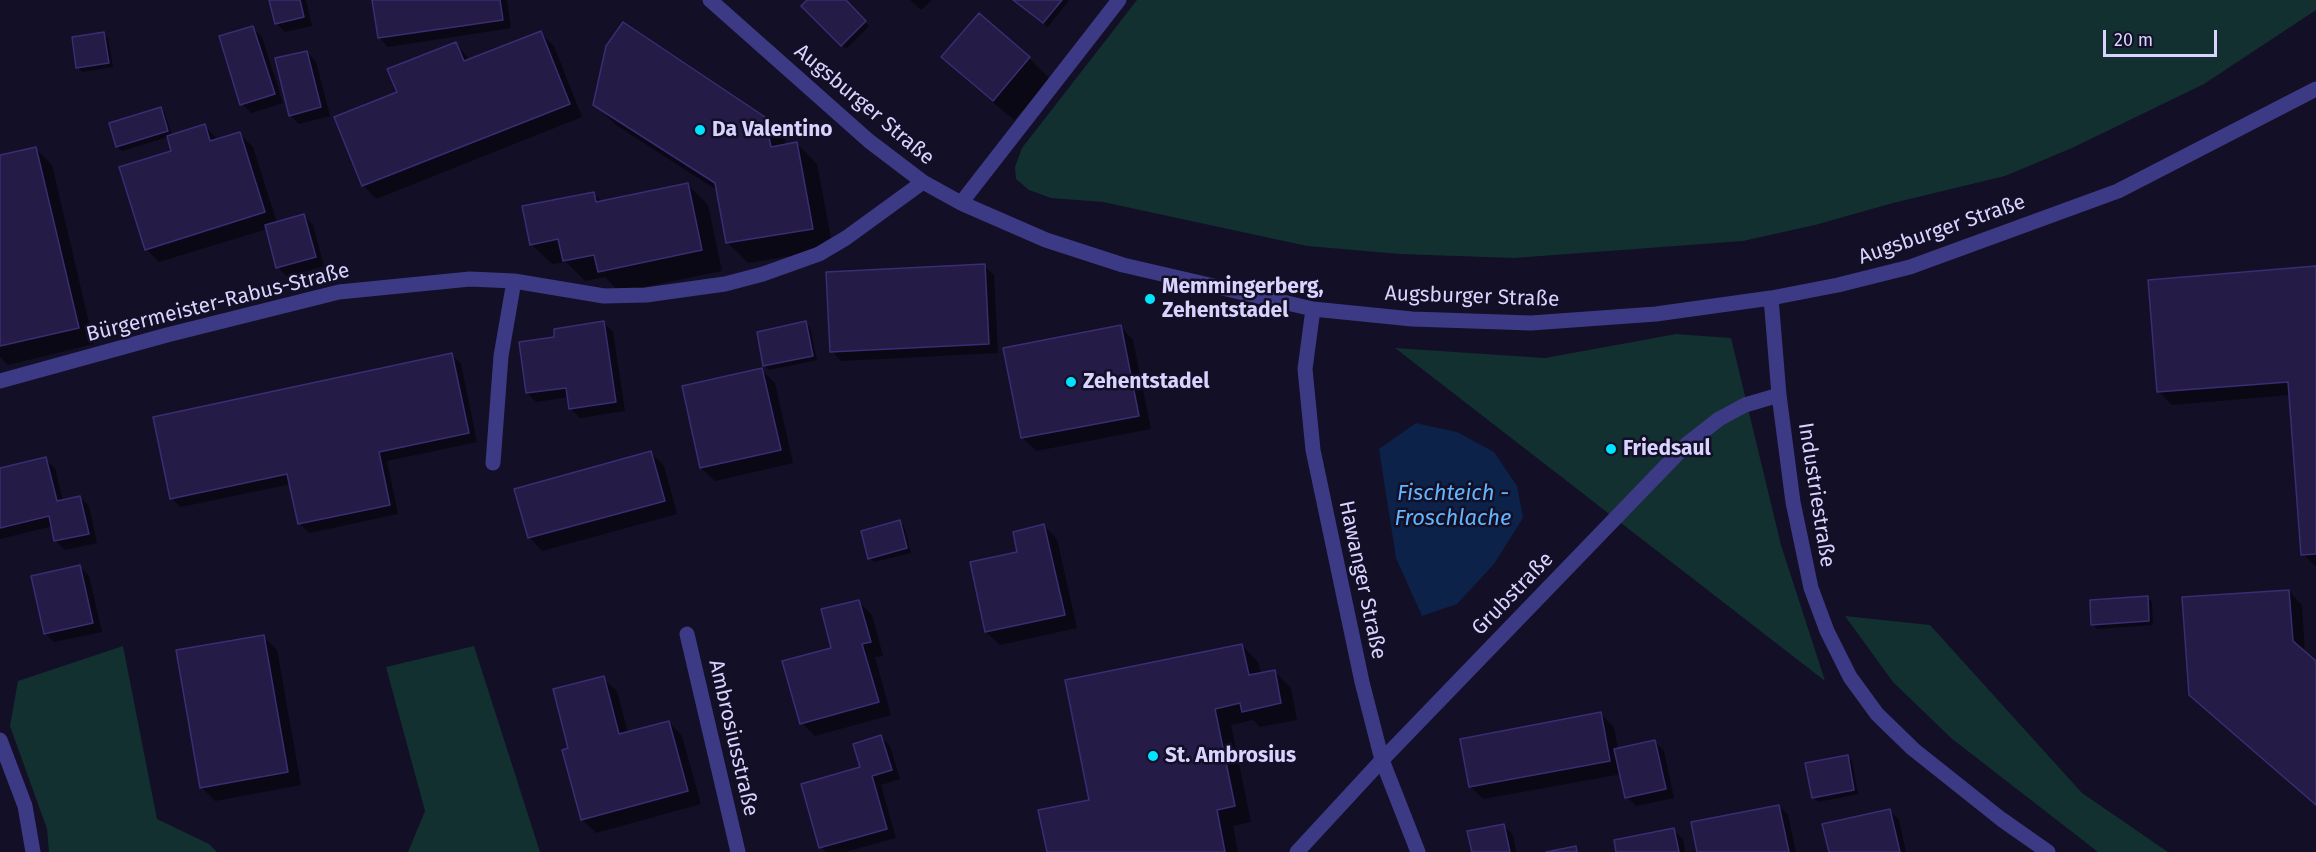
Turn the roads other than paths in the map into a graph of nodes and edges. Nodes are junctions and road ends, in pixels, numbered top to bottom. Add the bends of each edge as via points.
1 (710, 0) edge
2 (1119, 0) edge
3 (2316, 89) edge
4 (923, 182) junction
5 (961, 203) junction
6 (514, 281) junction
7 (1771, 298) junction
8 (1313, 309) junction
9 (0, 381) edge
10 (1779, 394) junction
11 (493, 463) dead end
12 (687, 634) dead end
13 (0, 740) edge
14 (1382, 760) junction
15 (33, 852) edge
16 (738, 852) edge
17 (1297, 852) edge
18 (1418, 852) edge
19 (2048, 852) edge

1 - 4 street, Augsburger Straße via 869,141
2 - 5 street
3 - 7 street, Augsburger Straße via 2118,190 1910,267
4 - 5 street, Augsburger Straße
4 - 6 street, Bürgermeister-Rabus-Straße via 819,254 725,284 646,295 604,296
5 - 8 street, Augsburger Straße via 1046,240 1123,265
6 - 9 street, Bürgermeister-Rabus-Straße via 470,279 339,292
6 - 11 street via 501,356
7 - 8 street, Augsburger Straße via 1656,315 1531,323 1412,319
7 - 10 street, Industriestraße
8 - 14 street, Hawanger Straße via 1305,369 1313,450
10 - 14 street, Grubstraße via 1719,419 1687,444
10 - 19 street, Industriestraße via 1793,502 1811,588 1850,677 1877,714 1913,749
12 - 16 street, Ambrosiusstraße
13 - 15 street via 24,806
14 - 17 street, Grubstraße
14 - 18 street, Hawanger Straße

